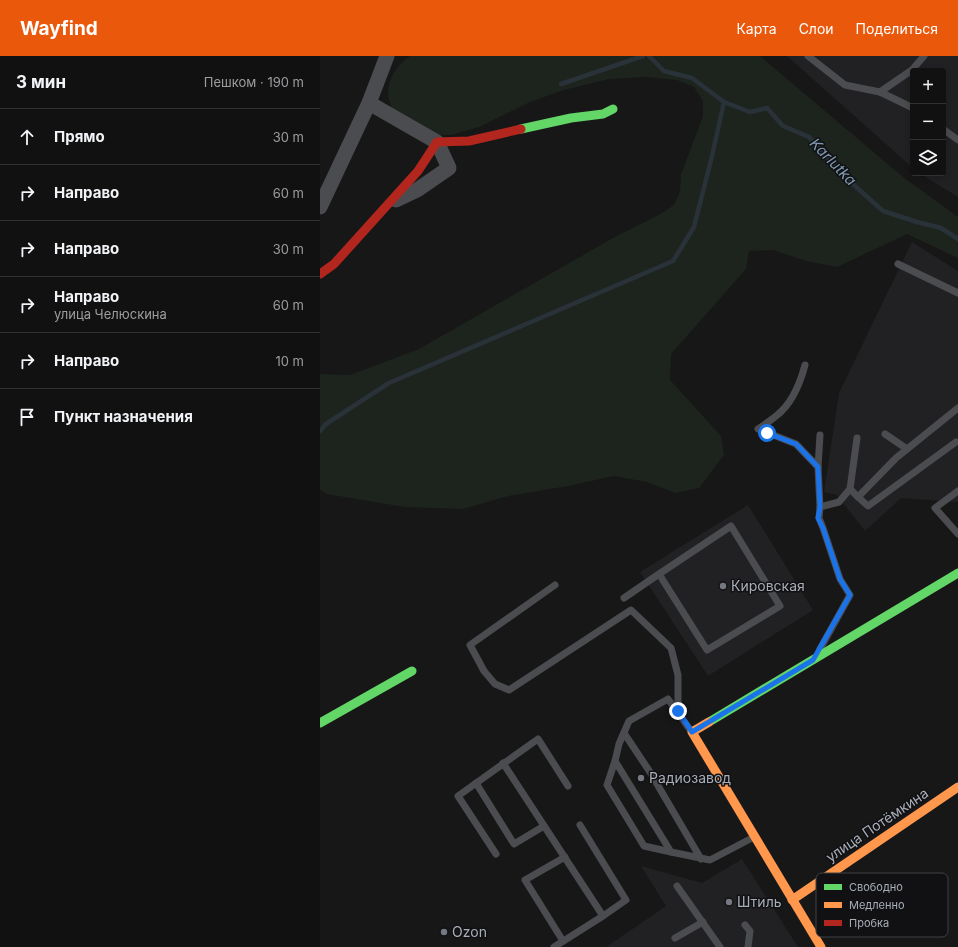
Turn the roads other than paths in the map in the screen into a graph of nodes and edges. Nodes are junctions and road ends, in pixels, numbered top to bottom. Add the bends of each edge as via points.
1 (387, 56) edge
2 (808, 56) edge
3 (924, 56) edge
4 (880, 92) junction
5 (369, 103) junction
6 (910, 107) edge
7 (613, 110) dead end
8 (946, 131) edge
9 (958, 140) edge
10 (437, 142) junction
11 (385, 206) junction
12 (320, 208) edge
13 (898, 264) dead end
14 (320, 274) edge
15 (958, 293) edge
16 (805, 365) dead end
17 (958, 408) edge
18 (885, 434) dead end
19 (820, 435) dead end
20 (857, 438) dead end
21 (956, 442) dead end
22 (907, 449) junction
23 (818, 467) junction
24 (850, 489) junction
25 (958, 491) edge
26 (858, 497) junction
27 (820, 507) junction
28 (958, 534) edge
29 (958, 565) edge
30 (659, 574) junction
31 (957, 574) edge
32 (555, 585) dead end
33 (624, 598) dead end
34 (813, 660) junction
35 (412, 671) dead end
36 (678, 711) junction
37 (320, 724) edge
38 (624, 732) junction
39 (692, 732) junction
40 (615, 761) junction
41 (503, 763) junction
42 (476, 783) junction
43 (568, 786) dead end
44 (958, 787) edge
45 (580, 825) dead end
46 (544, 826) junction
47 (754, 837) junction
48 (671, 852) junction
49 (496, 854) dead end
50 (565, 857) junction
51 (701, 858) junction
52 (832, 873) edge
53 (816, 884) edge
54 (677, 886) dead end
55 (792, 900) junction
56 (603, 916) junction
57 (703, 922) junction
58 (745, 925) dead end
59 (675, 938) dead end
60 (563, 941) junction
61 (554, 947) edge
62 (720, 947) edge
63 (748, 947) edge
64 (821, 947) edge

1 - 5 street
2 - 4 lane via 845,85
3 - 4 lane via 912,70
4 - 6 lane
5 - 10 street
5 - 12 street
7 - 10 street via 469,141
8 - 9 lane
10 - 11 street via 418,171
10 - 11 street via 449,168 416,190
11 - 14 street via 334,264
13 - 15 lane
16 - 23 lane via 800,383 790,400 777,415 758,429 796,444
17 - 22 lane
18 - 22 lane
19 - 23 lane
20 - 24 lane
21 - 26 lane via 868,506
22 - 26 lane
23 - 27 lane
24 - 26 lane
24 - 27 lane via 839,502
25 - 28 lane via 935,508
27 - 34 lane via 818,518 840,579 850,595
29 - 31 lane
30 - 30 lane via 707,650 780,606 732,526
30 - 33 lane
31 - 34 street
32 - 36 lane via 470,645 484,671 495,684 509,690 631,610 671,648 678,675
34 - 39 street
35 - 37 street
36 - 38 lane via 668,699 629,721
36 - 39 lane
38 - 40 lane
38 - 51 lane
39 - 47 street
40 - 48 lane
40 - 48 lane via 607,785 644,846
41 - 42 lane
41 - 43 lane via 538,739
41 - 46 lane
42 - 46 lane via 514,844
42 - 49 lane via 458,796
44 - 52 street, улица Потёмкина
45 - 56 lane via 626,900
46 - 50 lane
47 - 51 lane via 710,860
47 - 55 street
48 - 51 lane
50 - 56 lane
50 - 60 lane via 525,880
53 - 55 street, улица Потёмкина
54 - 57 lane
55 - 64 street
56 - 60 lane
57 - 59 lane
57 - 62 lane
58 - 63 lane via 750,931
60 - 61 lane

